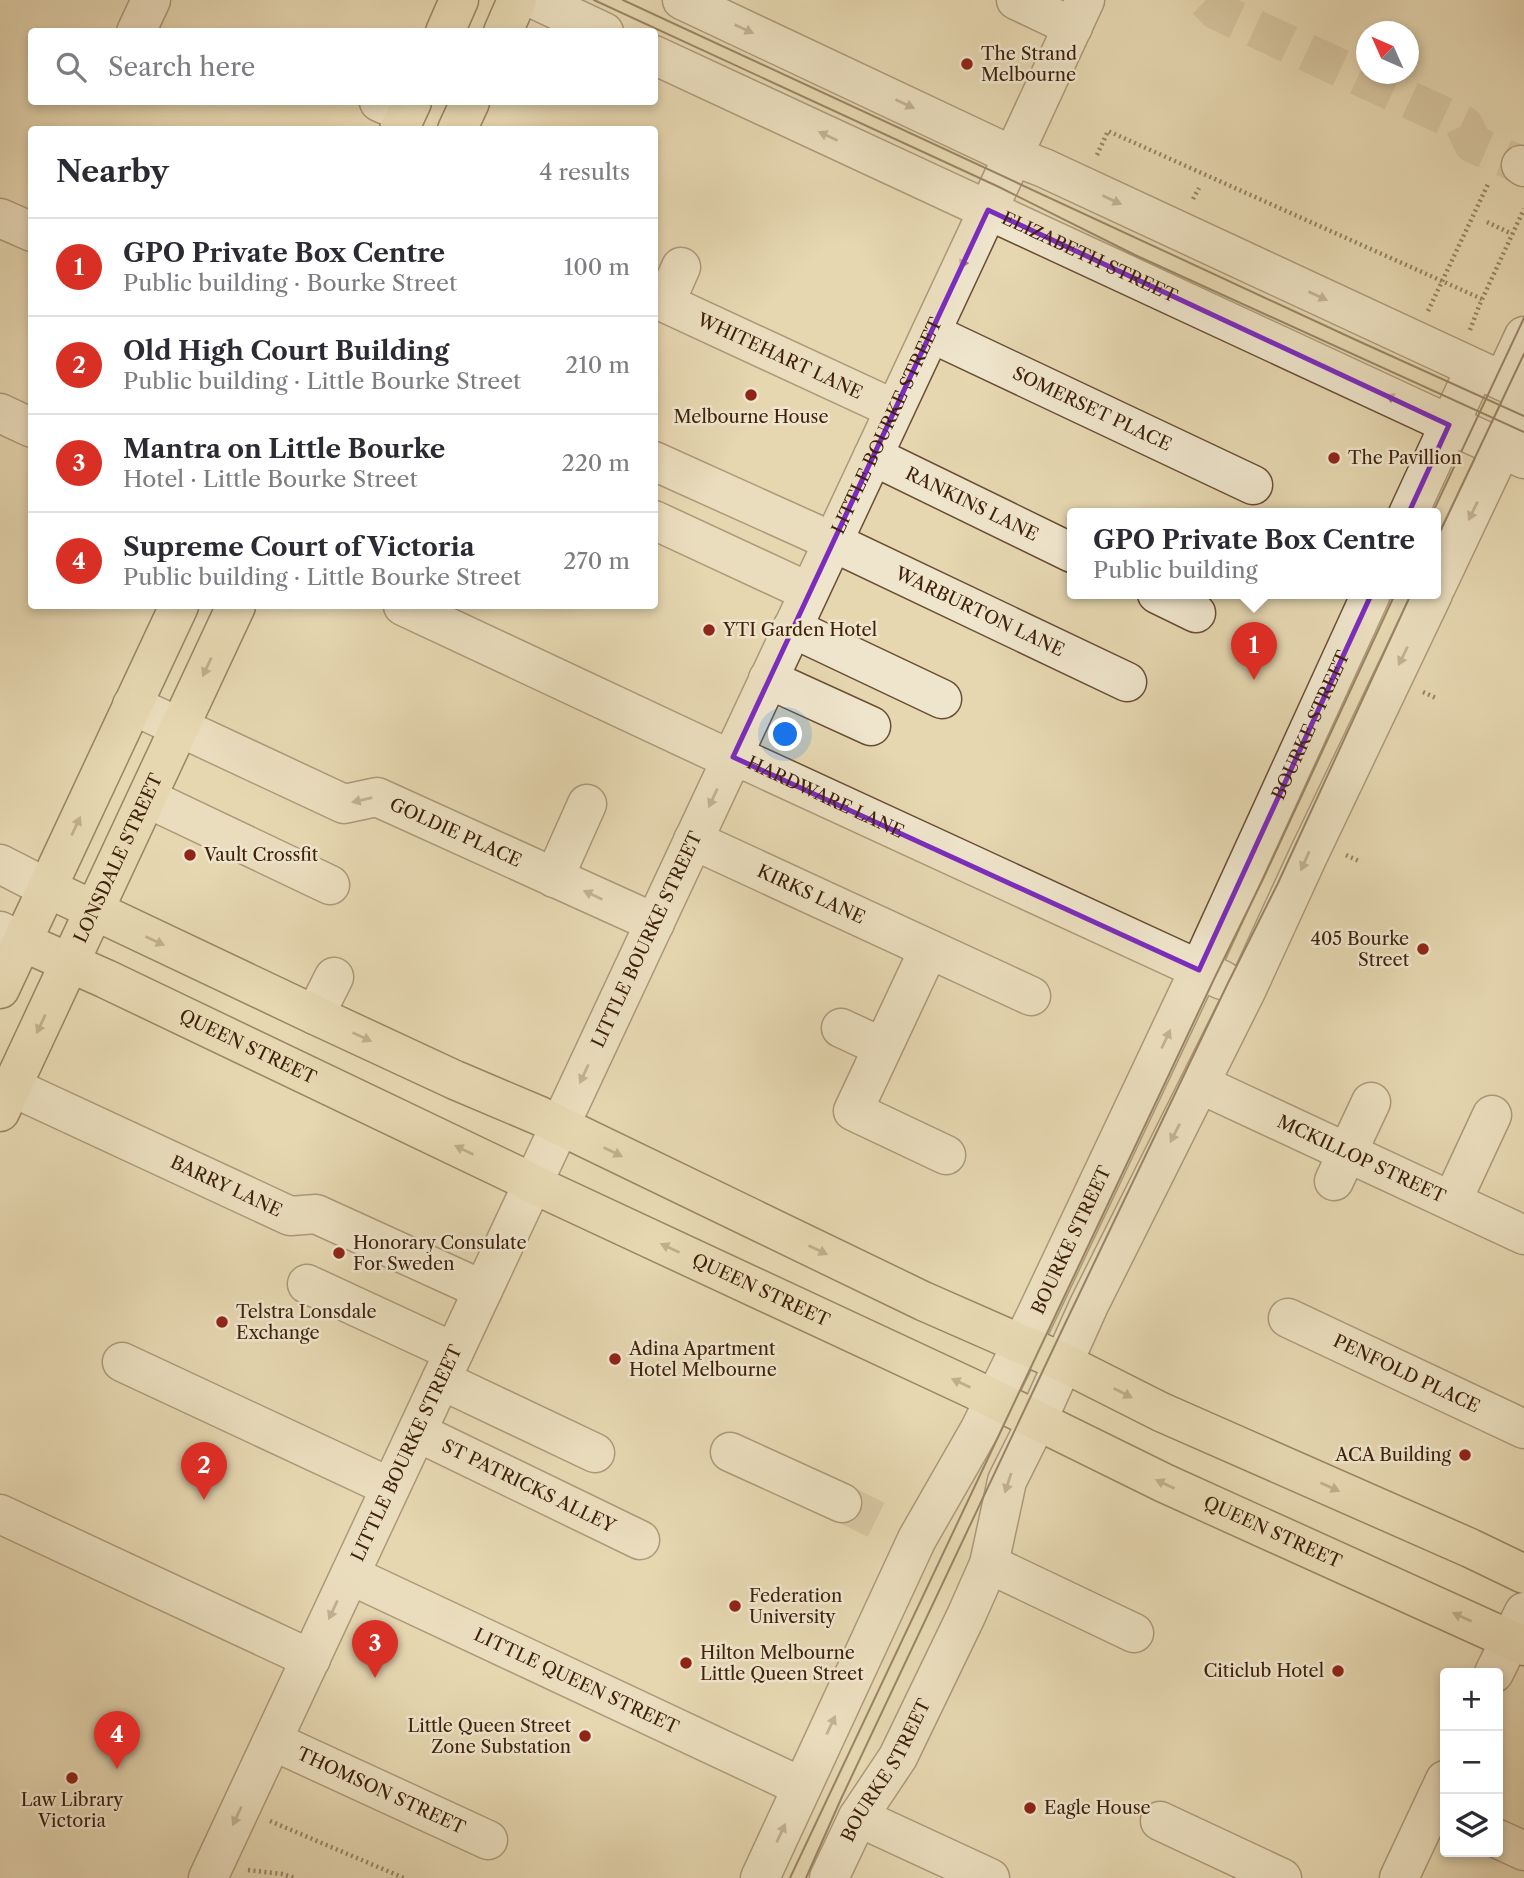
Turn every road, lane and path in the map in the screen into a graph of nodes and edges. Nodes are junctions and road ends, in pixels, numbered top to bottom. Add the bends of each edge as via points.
1 (151, 0) edge
2 (517, 0) edge
3 (536, 0) edge
4 (682, 0) edge
5 (1016, 0) edge
6 (1079, 13) edge
7 (138, 28) edge
8 (505, 28) edge
9 (596, 28) edge
10 (658, 57) edge
11 (469, 105) edge
12 (459, 126) edge
13 (1013, 156) junction
14 (1093, 162) dead end
15 (1511, 171) edge
16 (1524, 209) edge
17 (988, 210) junction
18 (0, 218) edge
19 (1487, 222) dead end
20 (28, 230) edge
21 (1512, 234) junction
22 (681, 267) dead end
23 (1442, 280) junction
24 (1482, 299) junction
25 (1432, 302) dead end
26 (663, 309) edge
27 (931, 333) junction
28 (1524, 336) edge
29 (1499, 375) edge
30 (894, 409) junction
31 (0, 413) edge
32 (1449, 425) junction
33 (28, 426) edge
34 (1513, 454) edge
35 (873, 456) junction
36 (658, 463) edge
37 (1254, 485) dead end
38 (1411, 508) edge
39 (658, 522) edge
40 (832, 543) junction
41 (1067, 551) edge
42 (1441, 578) edge
43 (809, 592) junction
44 (1167, 599) edge
45 (1369, 599) edge
46 (1431, 599) edge
47 (177, 609) edge
48 (235, 609) edge
49 (409, 609) edge
50 (1196, 613) dead end
51 (792, 628) junction
52 (768, 680) junction
53 (1127, 682) dead end
54 (1422, 692) dead end
55 (1436, 698) dead end
56 (942, 699) dead end
57 (132, 705) junction
58 (871, 726) dead end
59 (180, 727) junction
60 (733, 757) junction
61 (147, 798) junction
62 (587, 804) dead end
63 (694, 840) junction
64 (1346, 855) dead end
65 (1361, 862) dead end
66 (0, 864) edge
67 (554, 878) junction
68 (330, 885) dead end
69 (47, 888) junction
70 (94, 910) junction
71 (655, 923) junction
72 (11, 936) edge
73 (929, 949) junction
74 (70, 962) junction
75 (1199, 970) junction
76 (334, 977) dead end
77 (0, 989) edge
78 (1245, 991) junction
79 (1031, 996) dead end
80 (315, 1016) junction
81 (841, 1028) dead end
82 (882, 1047) junction
83 (1200, 1084) junction
84 (6, 1099) edge
85 (1371, 1102) dead end
86 (1492, 1115) dead end
87 (559, 1126) junction
88 (946, 1155) dead end
89 (1341, 1167) junction
90 (533, 1184) junction
91 (1452, 1201) junction
92 (1524, 1235) edge
93 (307, 1284) dead end
94 (483, 1290) junction
95 (923, 1301) junction
96 (1288, 1318) dead end
97 (1022, 1344) junction
98 (900, 1354) junction
99 (122, 1362) dead end
100 (1062, 1362) junction
101 (448, 1366) junction
102 (994, 1400) junction
103 (1037, 1421) junction
104 (1524, 1429) edge
105 (416, 1432) junction
106 (730, 1452) dead end
107 (595, 1453) dead end
108 (390, 1487) junction
109 (842, 1503) tunnel mouth
110 (0, 1514) edge
111 (640, 1540) dead end
112 (989, 1564) junction
113 (1524, 1574) edge
114 (350, 1575) junction
115 (1520, 1632) edge
116 (1134, 1633) dead end
117 (311, 1659) junction
118 (1497, 1668) edge
119 (273, 1741) junction
120 (802, 1787) junction
121 (1440, 1803) edge
122 (263, 1818) dead end
123 (858, 1818) junction
124 (1160, 1821) dead end
125 (488, 1840) dead end
126 (1503, 1841) edge
127 (1524, 1851) edge
128 (250, 1871) dead end
129 (208, 1878) edge
130 (295, 1878) edge
131 (404, 1878) edge
132 (760, 1878) edge
133 (829, 1878) edge
134 (990, 1878) edge
135 (1282, 1878) edge
136 (1399, 1878) edge

1 - 7 street
2 - 8 main road
3 - 9 street
4 -> 13 street
5 - 6 street
6 - 13 street, LITTLE BOURKE STREET
17 -> 10 street, ELIZABETH STREET
11 - 12 main road
13 - 17 street, LITTLE BOURKE STREET
13 -> 29 street
14 - 23 path via 1108,131
15 - 23 path
16 - 21 path
17 -> 27 street, LITTLE BOURKE STREET
32 -> 17 street, ELIZABETH STREET
18 - 20 street
19 - 21 path
21 - 24 path
22 - 26 street, WHITEHART LANE
23 - 24 path
23 - 25 path
24 - 29 path
26 - 30 street, WHITEHART LANE
27 - 30 street, LITTLE BOURKE STREET
27 - 37 street, SOMERSET PLACE
28 - 29 street
29 - 32 street
29 - 34 street
30 - 35 street, LITTLE BOURKE STREET
31 - 33 street
32 - 34 street, ELIZABETH STREET
32 - 38 street
34 -> 42 street
35 - 40 street, LITTLE BOURKE STREET
35 - 41 street, RANKINS LANE
36 - 40 street, WARBURTON LANE
39 - 43 street
40 - 43 street, LITTLE BOURKE STREET
40 - 53 street, WARBURTON LANE
43 - 51 street, LITTLE BOURKE STREET
44 - 50 street
45 - 75 street, BOURKE STREET
46 -> 78 street, BOURKE STREET
47 - 57 main road
48 -> 59 main road, LONSDALE STREET
49 - 60 street, HARDWARE LANE
51 - 52 street, LITTLE BOURKE STREET
51 - 56 street
52 - 58 street
52 - 60 street, LITTLE BOURKE STREET
54 - 55 path
57 - 59 street, GOLDIE PLACE
69 -> 57 main road
59 - 61 main road, LONSDALE STREET
67 -> 59 street, GOLDIE PLACE via 376,797 344,804
60 -> 63 street, LITTLE BOURKE STREET
60 - 75 street, HARDWARE LANE
61 - 68 street
61 - 70 main road, LONSDALE STREET
62 - 67 street
63 - 71 street, LITTLE BOURKE STREET
63 - 73 street, KIRKS LANE
64 - 65 path
66 - 69 street
71 -> 67 street, GOLDIE PLACE
69 - 70 main road
69 - 72 main road
70 - 74 main road, LONSDALE STREET
70 -> 80 main road
71 -> 87 street, LITTLE BOURKE STREET
72 - 74 main road, QUEEN STREET
72 - 77 main road
73 - 79 street, KIRKS LANE
73 - 82 street
74 -> 84 main road, LONSDALE STREET
90 -> 74 main road, QUEEN STREET
75 - 78 street, HARDWARE LANE
97 -> 75 street, BOURKE STREET
76 - 80 street
78 - 83 street, BOURKE STREET
80 -> 87 main road
81 - 82 street
82 - 88 street via 853,1111
83 - 89 street, MCKILLOP STREET
83 -> 100 street, BOURKE STREET
84 - 94 street, BARRY LANE via 290,1216 316,1214
85 - 89 street
86 - 91 street
87 - 90 street, LITTLE BOURKE STREET
87 -> 95 main road
89 - 91 street, MCKILLOP STREET
90 - 94 street, LITTLE BOURKE STREET
98 -> 90 main road, QUEEN STREET
91 - 92 street, MCKILLOP STREET
93 - 101 street
94 - 101 street, LITTLE BOURKE STREET
95 - 97 main road
95 - 98 main road
96 - 104 street, PENFOLD PLACE
97 - 100 main road
97 - 102 street, BOURKE STREET
102 -> 98 main road, QUEEN STREET
99 - 108 street
100 - 103 street, BOURKE STREET
100 -> 113 main road via 1161,1412
101 - 105 street, LITTLE BOURKE STREET
101 - 107 street
102 - 103 main road, QUEEN STREET
120 -> 102 street, BOURKE STREET via 903,1532 980,1429
103 -> 112 street, BOURKE STREET via 1007,1481
115 -> 103 main road, QUEEN STREET via 1164,1483
105 - 108 street, LITTLE BOURKE STREET
105 - 111 street, ST PATRICKS ALLEY
106 - 109 street
108 - 114 street, LITTLE BOURKE STREET
110 - 117 street
112 - 116 street
112 - 123 street, BOURKE STREET via 898,1757
114 -> 117 street, LITTLE BOURKE STREET
114 - 120 street, LITTLE QUEEN STREET
115 - 118 street
117 - 119 street, LITTLE BOURKE STREET
119 - 125 street, THOMSON STREET
119 -> 129 street, LITTLE BOURKE STREET
132 -> 120 street, BOURKE STREET
121 - 136 street
122 - 131 path
123 - 133 street, BOURKE STREET
123 - 134 street
124 - 135 street
126 - 127 street
128 - 130 path

